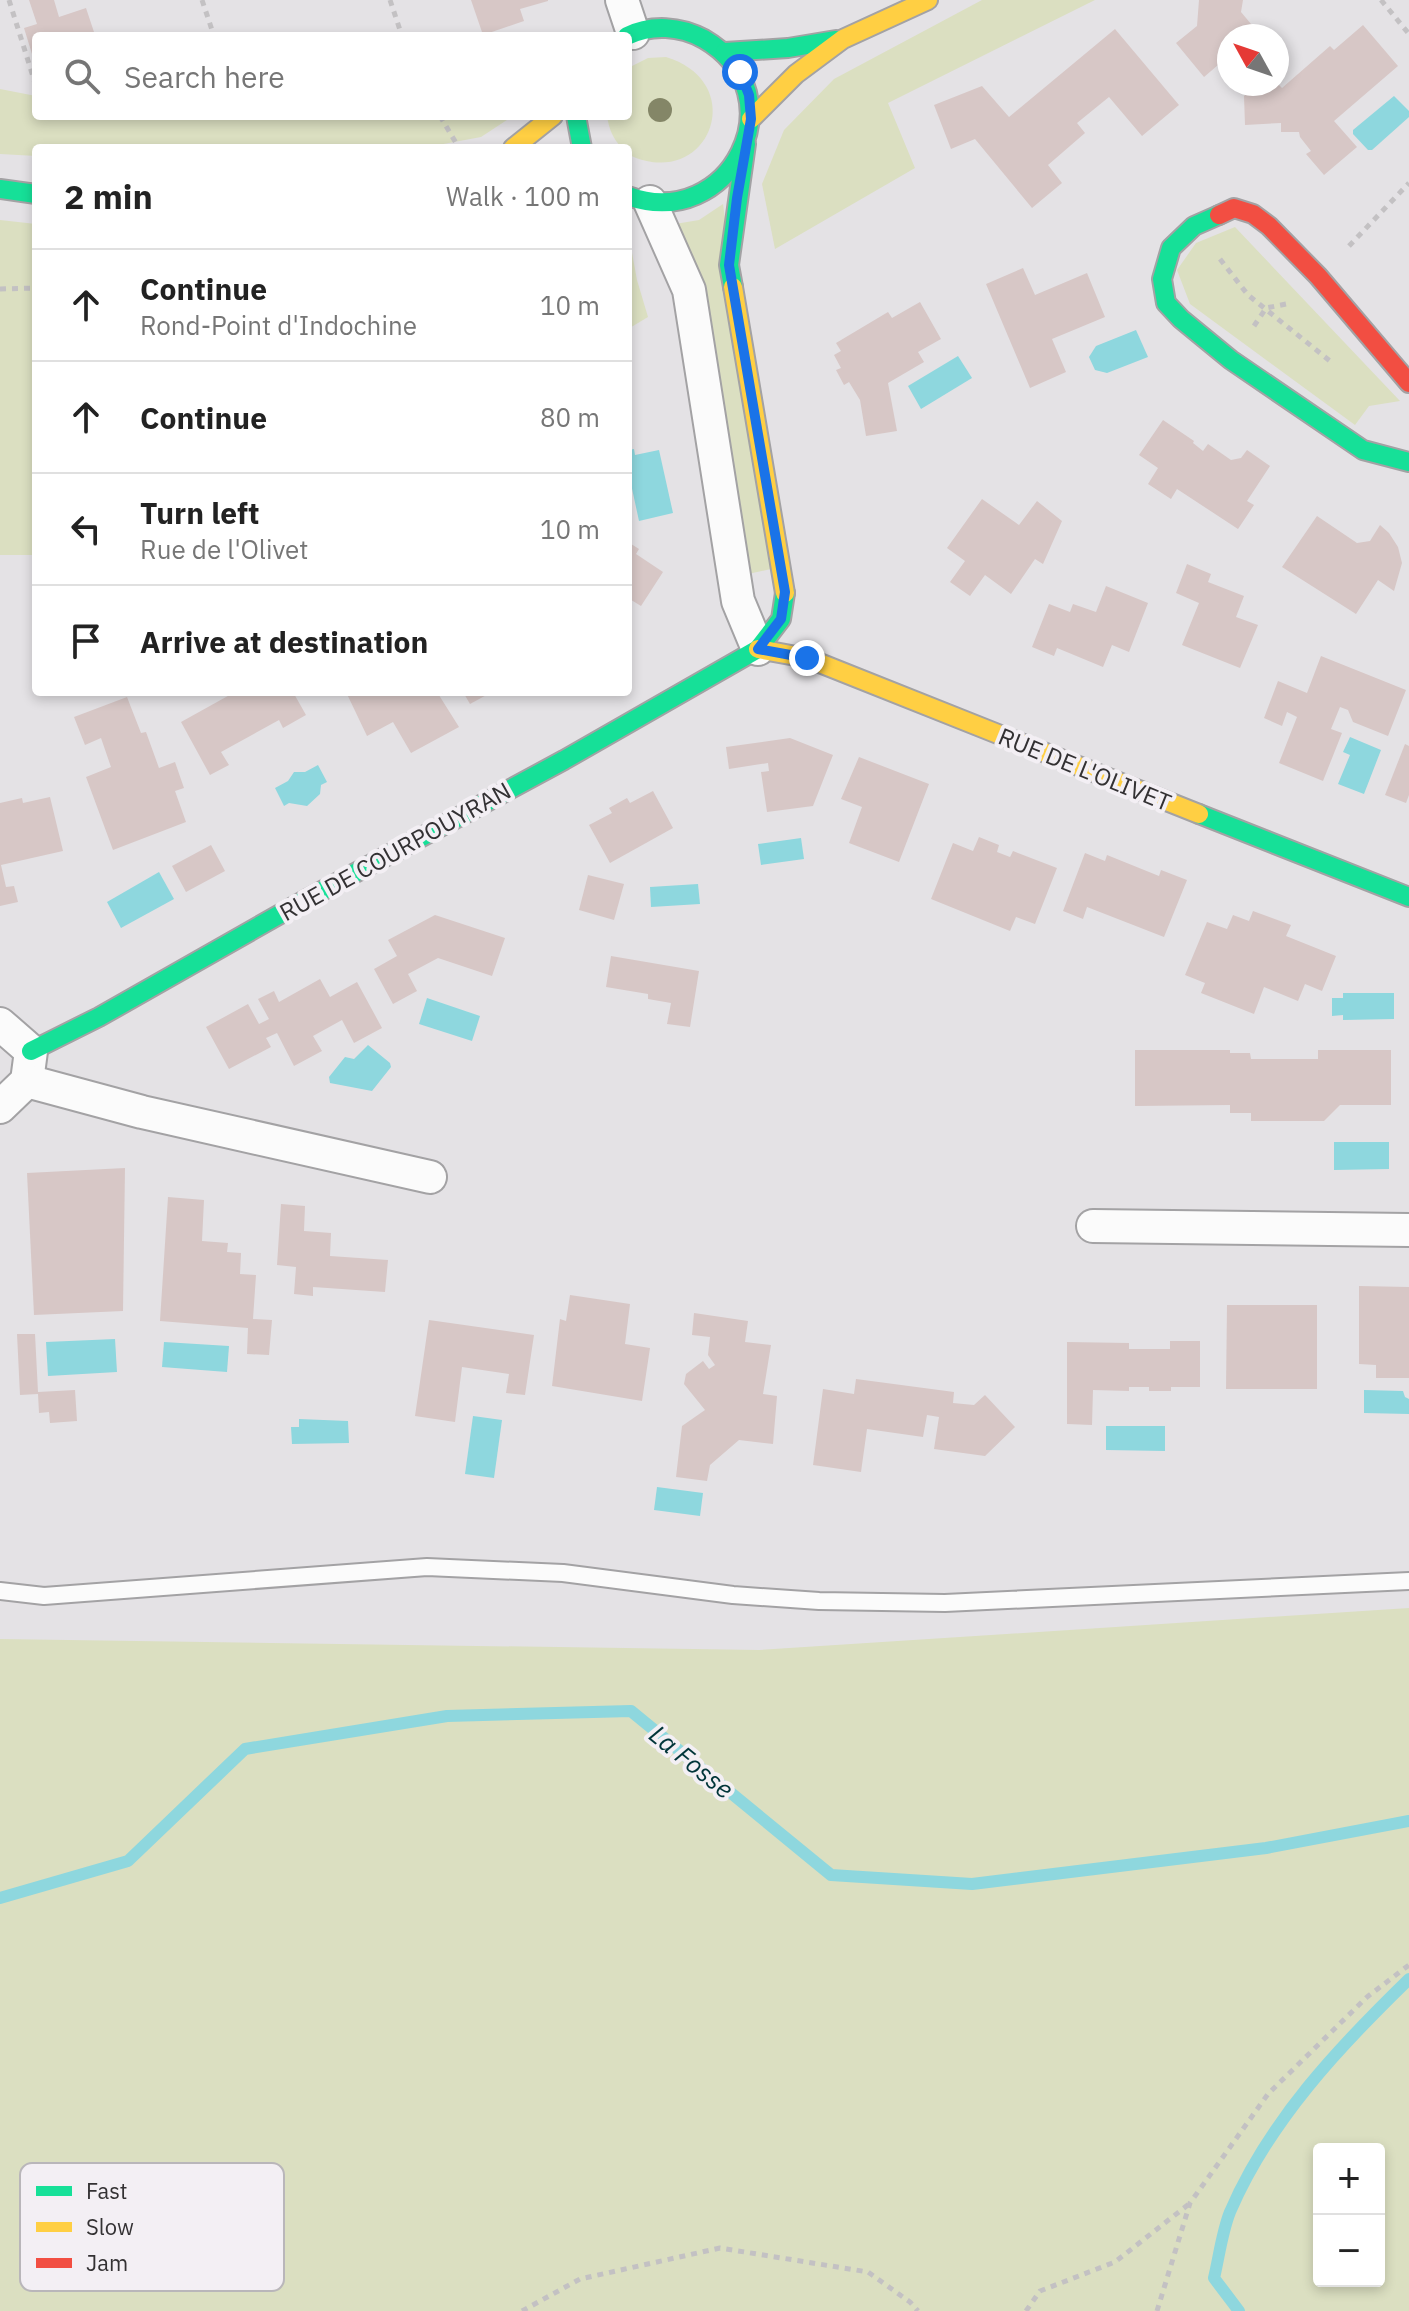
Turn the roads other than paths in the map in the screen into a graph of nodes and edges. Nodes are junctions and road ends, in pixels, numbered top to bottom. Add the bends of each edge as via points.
1 (622, 0) edge
2 (928, 0) edge
3 (630, 32) edge
4 (632, 33) edge
5 (843, 39) junction
6 (725, 52) junction
7 (751, 119) junction
8 (548, 120) edge
9 (577, 120) edge
10 (518, 144) edge
11 (581, 144) edge
12 (746, 144) junction
13 (0, 189) edge
14 (32, 193) edge
15 (639, 199) edge
16 (1409, 383) edge
17 (1409, 462) edge
18 (758, 649) junction
19 (1409, 897) edge
20 (0, 1024) edge
21 (29, 1066) junction
22 (0, 1107) edge
23 (430, 1177) dead end
24 (1093, 1226) dead end
25 (1409, 1230) edge
26 (1409, 1581) edge
27 (0, 1591) edge

1 - 3 street
2 - 5 street
4 - 6 street via 657,27 682,29
5 - 6 street
5 - 7 street via 796,74
6 - 7 street via 749,95
7 - 12 street
8 - 10 street
9 - 11 street
12 - 15 street via 732,171 709,191 681,202
12 - 18 street via 729,265 785,592 781,619
13 - 14 street
15 - 18 street via 689,290 738,601
16 - 17 street via 1318,276 1253,214 1234,208 1194,226 1171,248 1162,279 1166,303 1181,319 1231,360 1363,450
18 - 19 street, RUE DE L'OLIVET via 807,658
18 - 21 street, RUE DE COURPOUYRAN via 99,1017
20 - 21 street
21 - 22 street, RUE DE COURPOUYRAN
21 - 23 street via 142,1112
24 - 25 street
26 - 27 lane via 945,1603 819,1601 563,1573 427,1567 44,1596

